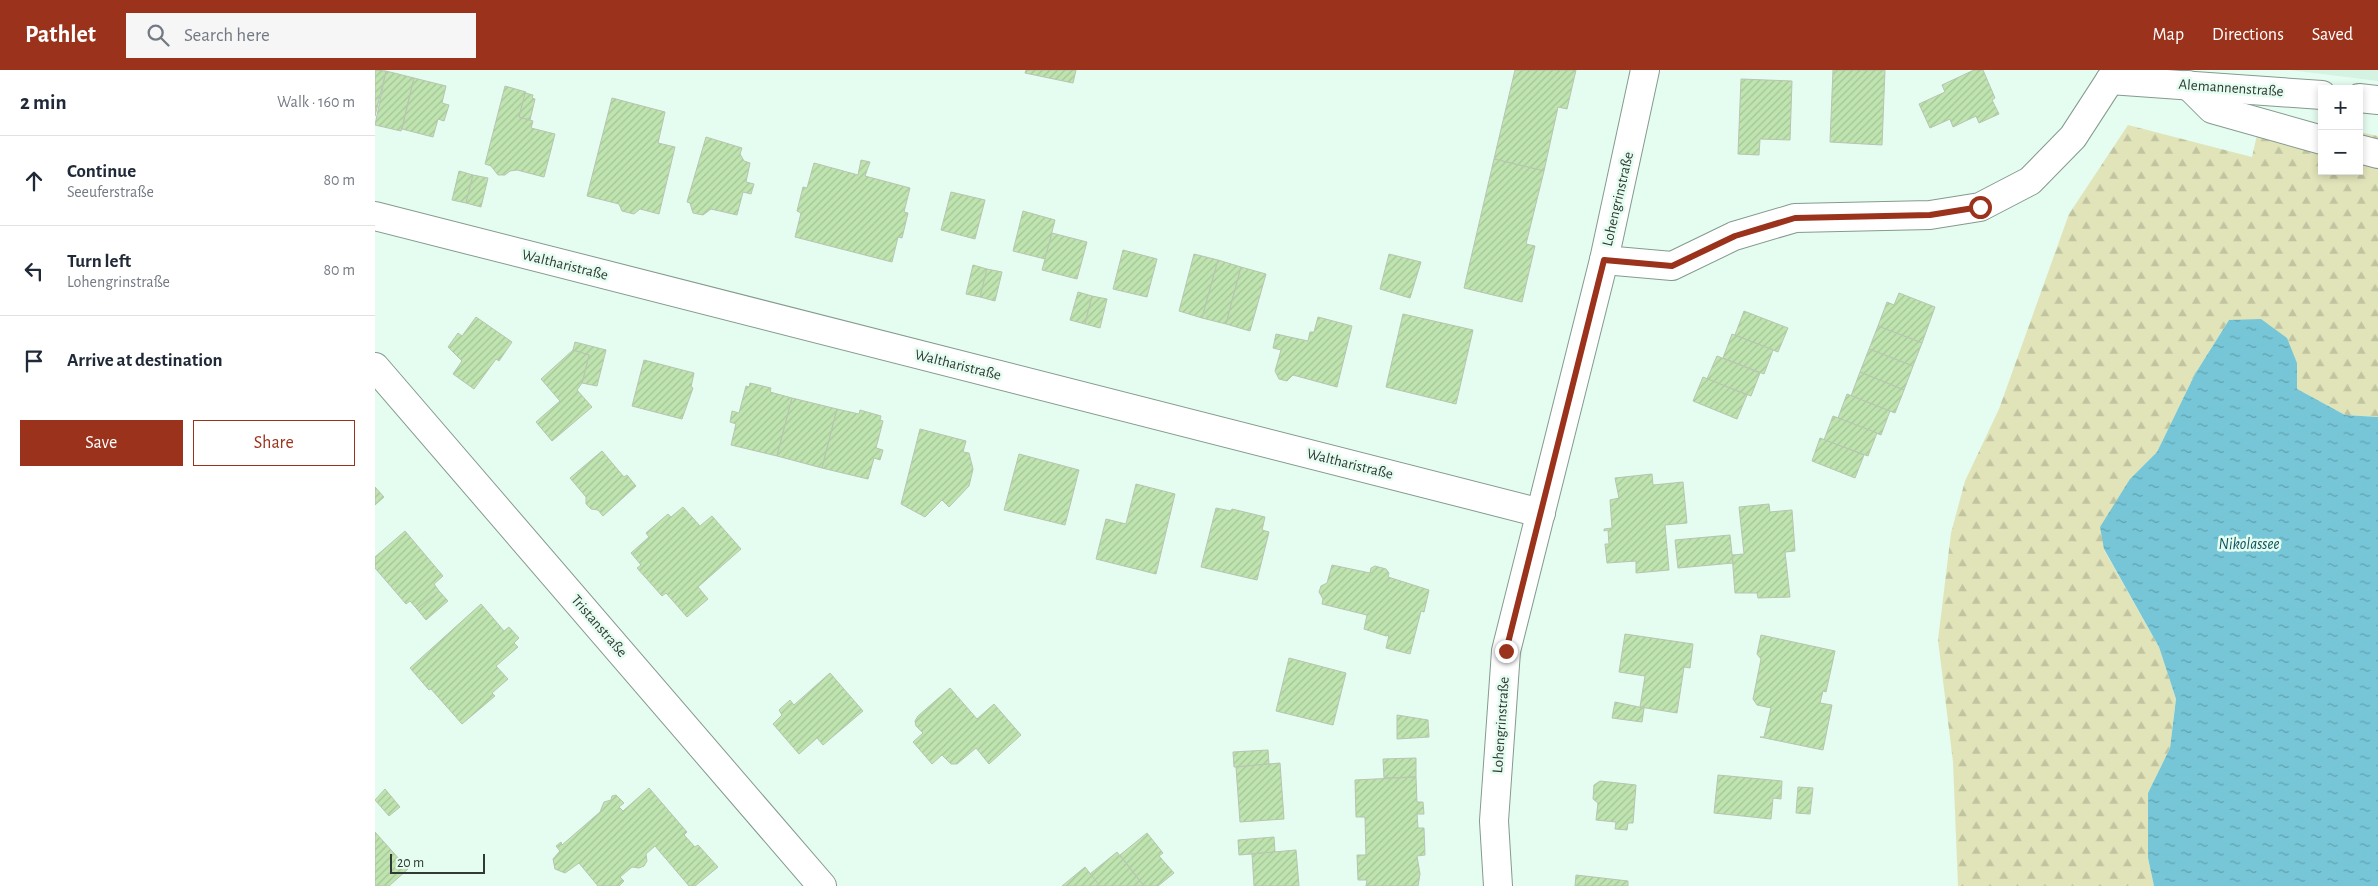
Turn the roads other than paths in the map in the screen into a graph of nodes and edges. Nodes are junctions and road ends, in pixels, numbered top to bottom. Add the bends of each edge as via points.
1 (1645, 70) edge
2 (2109, 75) edge
3 (2188, 85) junction
4 (2318, 95) edge
5 (2363, 98) edge
6 (2378, 100) edge
7 (2318, 139) edge
8 (2363, 151) edge
9 (2378, 154) edge
10 (375, 216) edge
11 (1604, 260) junction
12 (375, 367) edge
13 (1541, 513) junction
14 (811, 882) edge
15 (1498, 886) edge

1 - 11 street, Lohengrinstraße
2 - 3 street, Alemannenstraße
2 - 11 street via 2073,137 2030,180 1980,207 1930,215 1795,218 1735,236 1672,266
3 - 4 street, Alemannenstraße
3 - 7 street via 2213,109
5 - 6 street
8 - 9 street
10 - 13 street, Waltharistraße
11 - 13 street, Lohengrinstraße
12 - 14 street, Tristanstraße
13 - 15 street, Lohengrinstraße via 1506,651 1494,821

